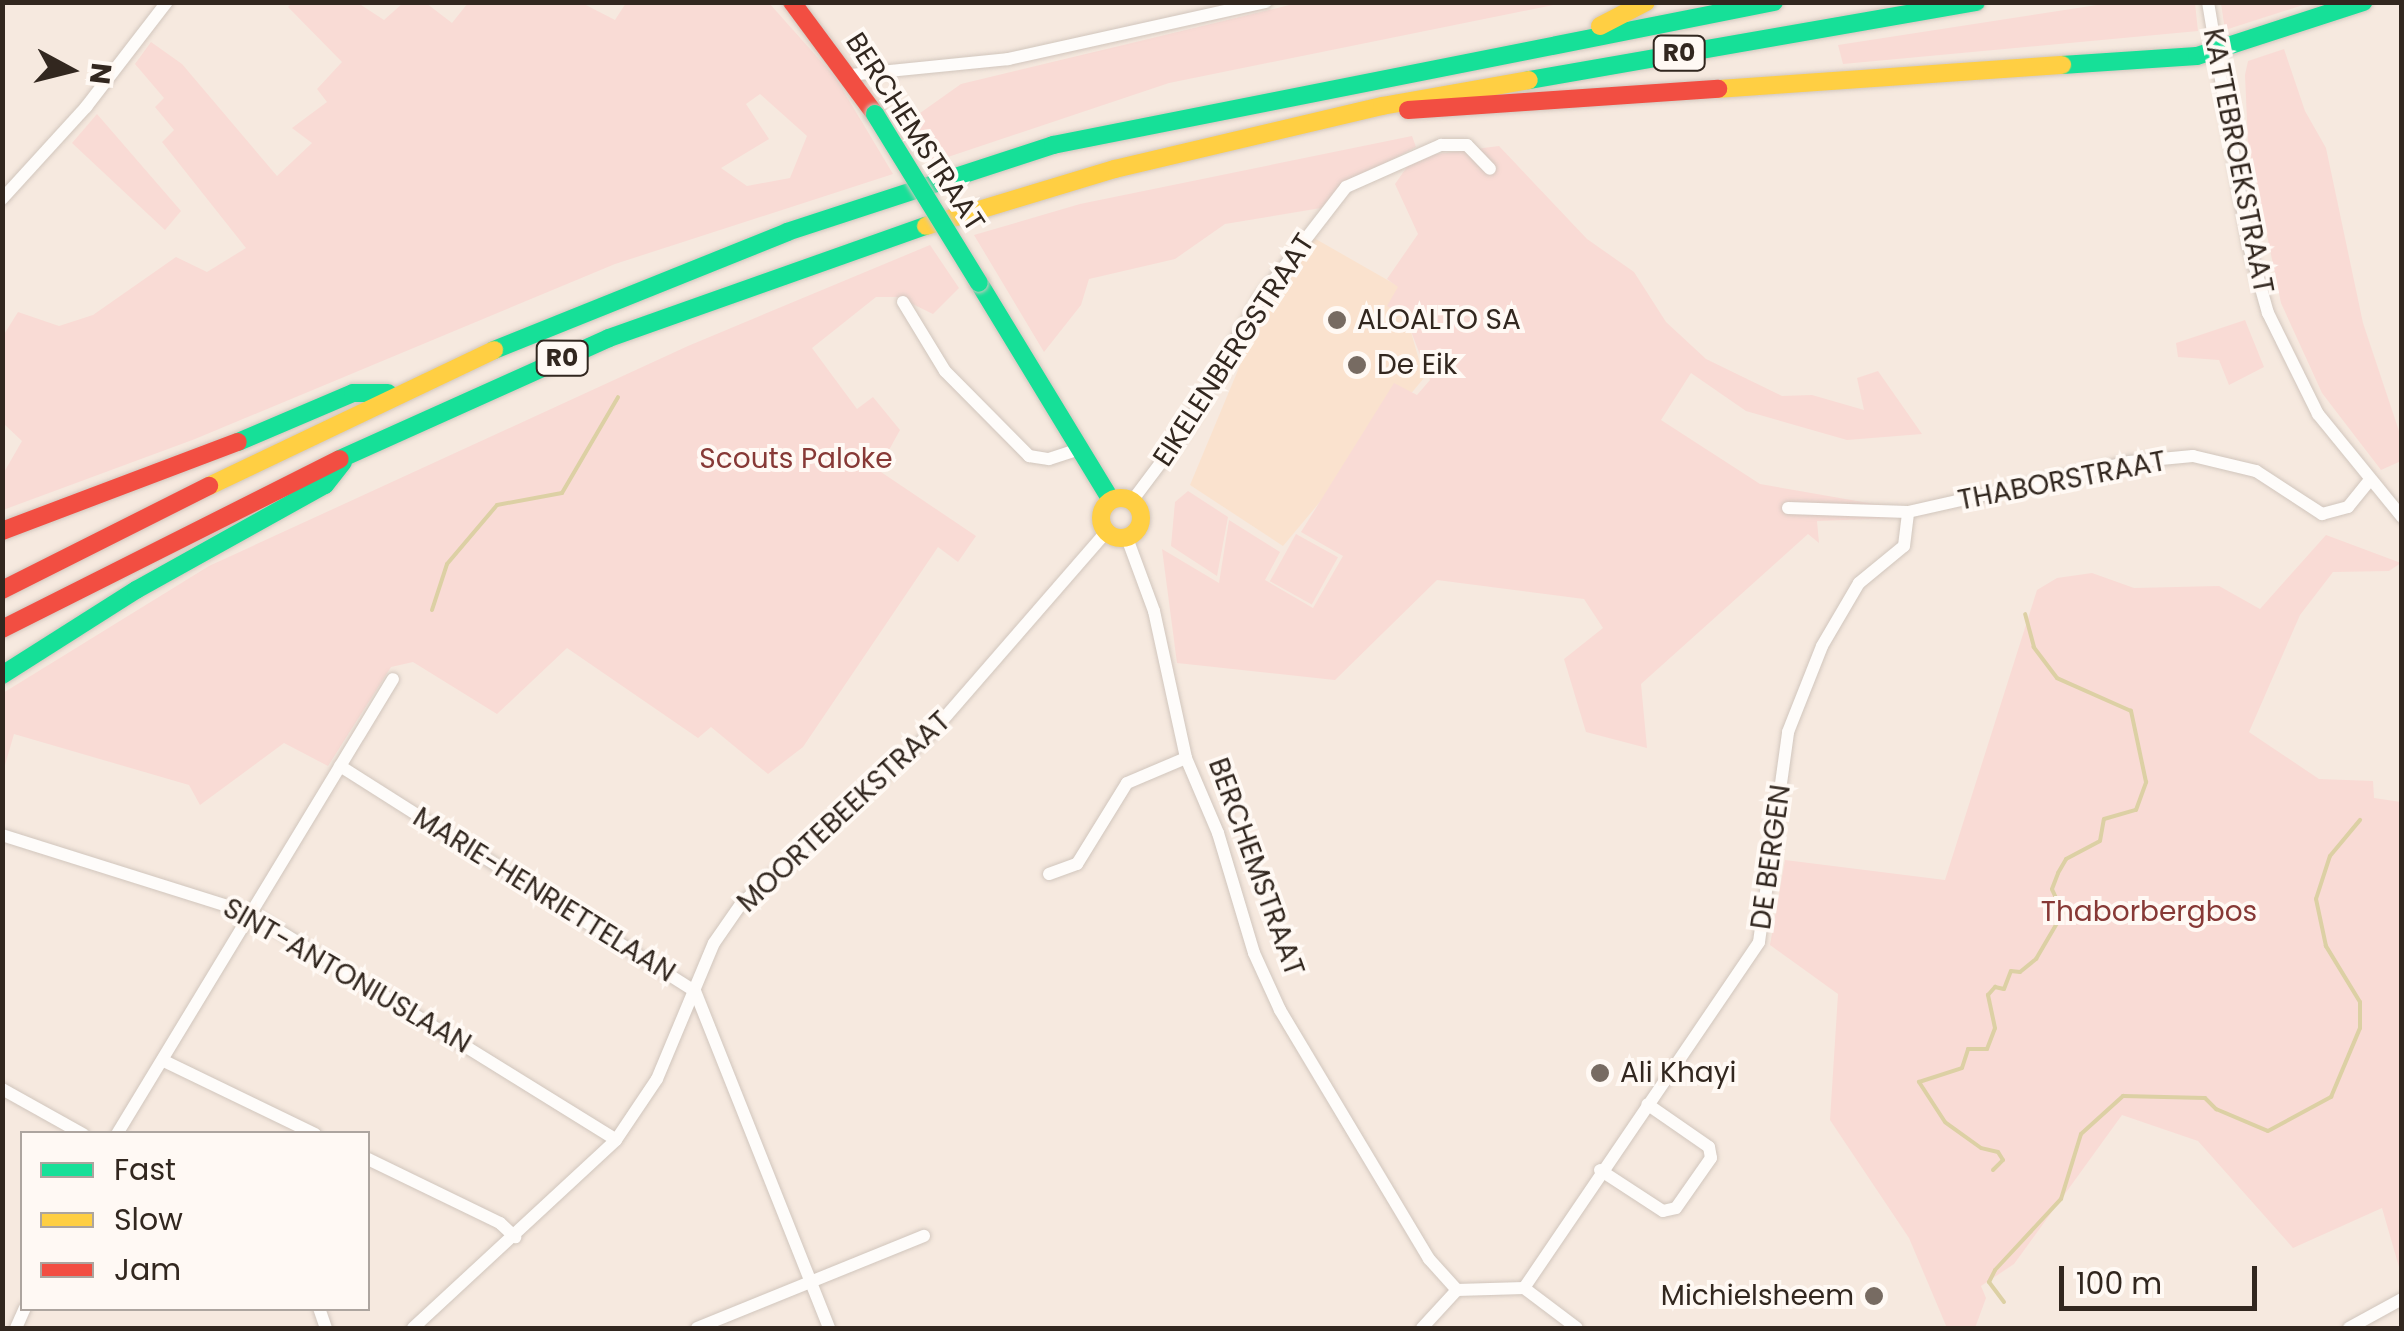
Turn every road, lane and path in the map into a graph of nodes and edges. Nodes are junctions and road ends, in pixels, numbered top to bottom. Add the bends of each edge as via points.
1 (167, 2) edge
2 (792, 2) edge
3 (1266, 2) edge
4 (1646, 2) edge
5 (1774, 2) edge
6 (1976, 2) edge
7 (2208, 2) edge
8 (2363, 2) edge
9 (1584, 36) junction
10 (2216, 52) junction
11 (849, 75) junction
12 (1382, 106) junction
13 (1490, 169) dead end
14 (2, 199) edge
15 (903, 302) dead end
16 (396, 393) junction
17 (1080, 449) junction
18 (348, 456) junction
19 (2368, 482) junction
20 (1111, 500) junction
21 (1132, 501) junction
22 (1788, 508) dead end
23 (1908, 512) junction
24 (2402, 517) edge
25 (2, 530) edge
26 (1106, 532) junction
27 (1127, 538) junction
28 (2, 590) edge
29 (2, 629) edge
30 (2, 675) edge
31 (393, 679) dead end
32 (1186, 758) junction
33 (340, 766) junction
34 (2, 835) edge
35 (1049, 874) dead end
36 (252, 914) junction
37 (695, 991) junction
38 (164, 1061) junction
39 (2, 1088) edge
40 (1647, 1104) junction
41 (77, 1131) edge
42 (120, 1131) edge
43 (308, 1131) edge
44 (616, 1140) junction
45 (370, 1160) edge
46 (1600, 1170) junction
47 (924, 1236) dead end
48 (515, 1237) junction
49 (814, 1280) junction
50 (1524, 1288) junction
51 (1456, 1290) junction
52 (2402, 1299) edge
53 (413, 1328) edge
54 (696, 1328) edge
55 (828, 1328) edge
56 (1422, 1328) edge
57 (1577, 1328) edge
58 (2349, 1328) edge

1 - 14 street via 86,107
2 - 11 main road, BERCHEMSTRAAT
3 - 11 street via 1008,58
4 - 9 main road
5 - 9 main road, R0
6 - 12 main road, R0
7 - 10 street, KATTEBROEKSTRAAT
8 - 10 main road
9 - 16 main road, R0 via 1302,88 1053,146 719,257
10 - 12 main road via 1428,114
10 - 19 street, KATTEBROEKSTRAAT via 2249,246 2268,313 2318,414
11 - 17 main road, BERCHEMSTRAAT, bridge
12 - 18 main road, R0 via 1080,178 781,274 609,338
13 - 21 street, EIKELENBERGSTRAAT via 1467,144 1441,146 1346,187 1261,296 1183,433
15 - 17 street via 945,372 1028,456 1049,459
16 - 25 main road via 353,394 177,468
16 - 28 main road, R0
17 - 20 main road, BERCHEMSTRAAT
18 - 29 main road, R0
18 - 30 main road via 325,486 136,590
19 - 23 street, THABORSTRAAT via 2348,506 2322,514 2256,471 2193,456 2129,462
19 - 24 street, KATTEBROEKSTRAAT
20 - 21 main road
20 - 26 main road via 1100,519
21 - 27 main road, BERCHEMSTRAAT via 1141,523
22 - 23 street
23 - 40 street, DE BERGEN via 1904,546 1859,583 1822,646 1788,732 1759,942
26 - 27 main road
26 - 37 street, MOORTEBEEKSTRAAT via 934,730 741,904 714,943
27 - 32 street, BERCHEMSTRAAT via 1154,611
31 - 33 street
32 - 35 street via 1126,783 1077,864
32 - 51 street, BERCHEMSTRAAT via 1280,1010 1429,1259
33 - 36 street
33 - 37 street, MARIE-HENRIETTELAAN
34 - 36 street, SINT-ANTONIUSLAAN
36 - 38 street
36 - 44 street, SINT-ANTONIUSLAAN
37 - 44 street, MOORTEBEEKSTRAAT via 656,1079
37 - 49 street, MARIE-HENRIETTELAAN
38 - 42 street
38 - 43 street
39 - 41 street
40 - 46 street, DE BERGEN
40 - 46 street via 1709,1146 1711,1158 1694,1183 1676,1208 1663,1211
44 - 48 street, MOORTEBEEKSTRAAT
45 - 48 street via 500,1223
46 - 50 street, DE BERGEN
47 - 49 street
48 - 53 street, MOORTEBEEKSTRAAT
49 - 54 street
49 - 55 street, MARIE-HENRIETTELAAN
50 - 51 street
50 - 57 street
51 - 56 street
52 - 58 street

